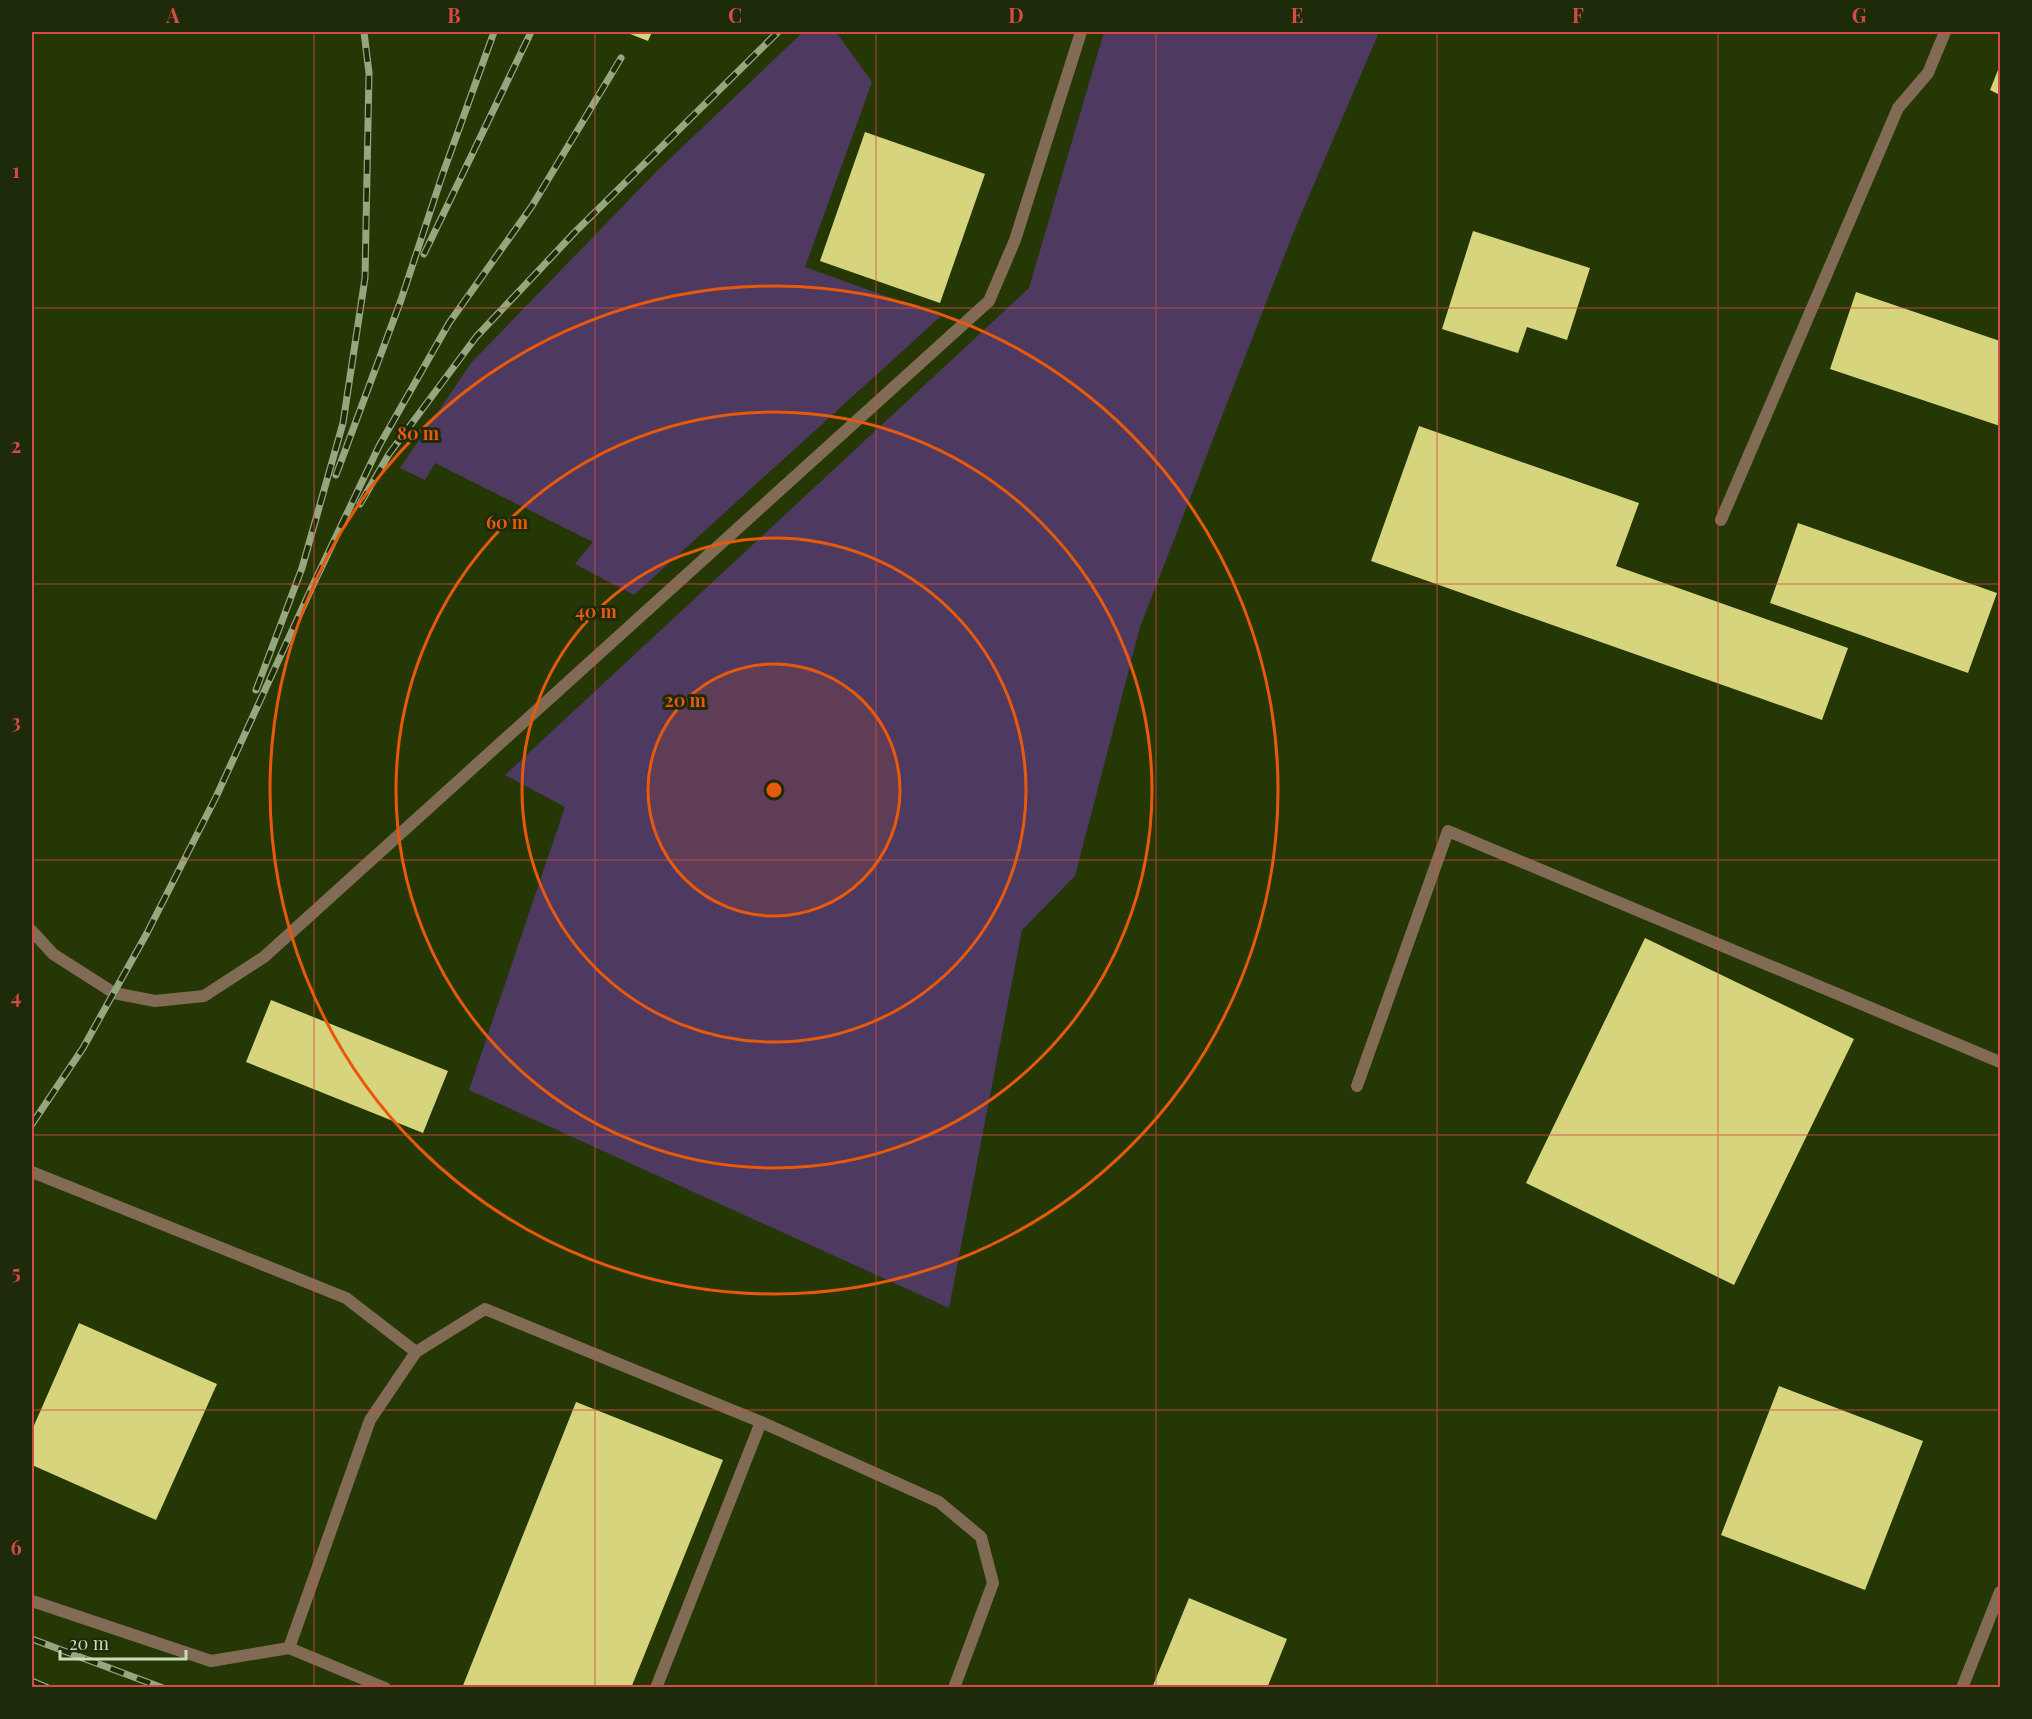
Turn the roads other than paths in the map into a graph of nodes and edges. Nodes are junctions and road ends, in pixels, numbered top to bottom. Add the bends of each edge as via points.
1 (1081, 32) edge
2 (1946, 32) edge
3 (1721, 520) dead end
4 (32, 931) edge
5 (2001, 1062) edge
6 (1357, 1086) dead end
7 (32, 1172) edge
8 (416, 1352) junction
9 (761, 1422) junction
10 (2001, 1592) edge
11 (32, 1601) edge
12 (289, 1648) junction
13 (385, 1688) edge
14 (656, 1688) edge
15 (954, 1688) edge
16 (1962, 1688) edge

1 - 4 street via 1015,240 989,301 264,957 204,996 155,1000 114,993 54,954
2 - 3 street via 1928,74 1898,108
5 - 6 street via 1448,831
7 - 8 street via 346,1298
8 - 9 street via 485,1309
8 - 12 street via 370,1420
9 - 14 street
9 - 15 street via 939,1502 981,1536 993,1584
10 - 16 street
11 - 12 street via 211,1661
12 - 13 street

